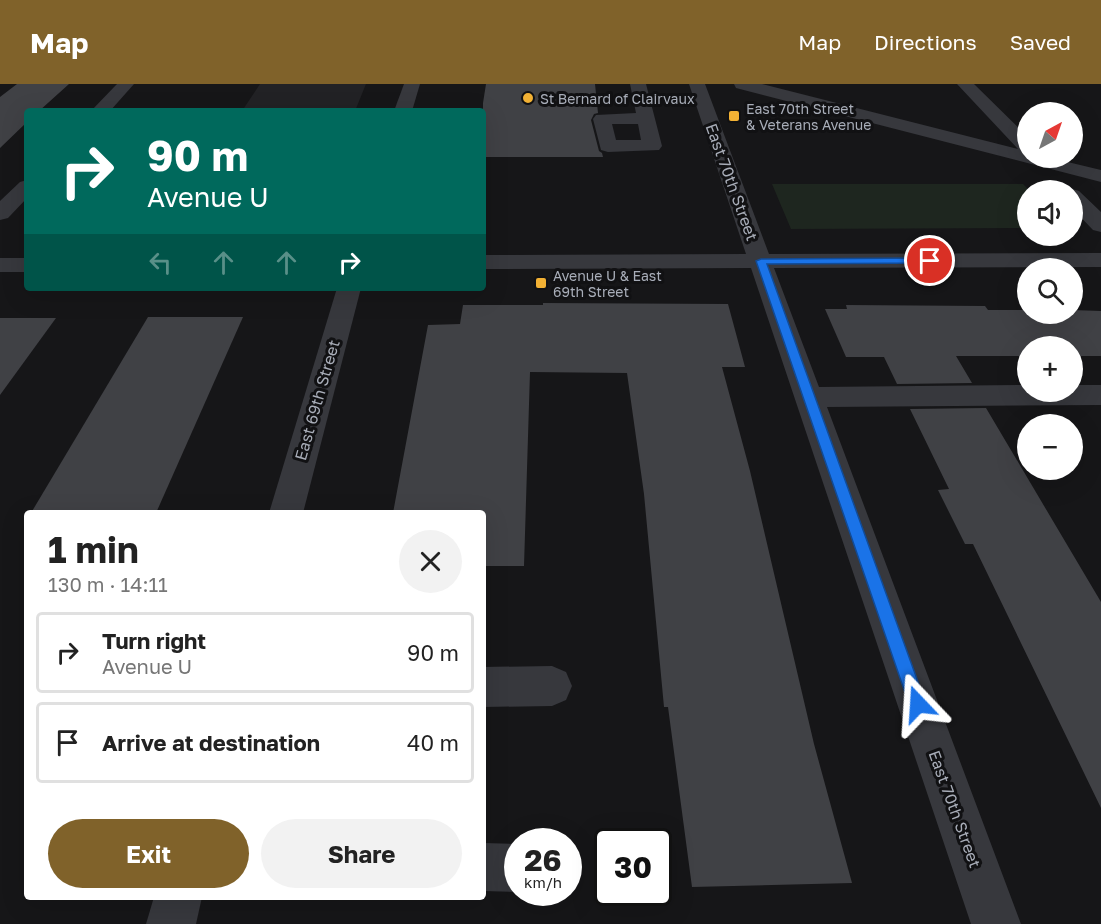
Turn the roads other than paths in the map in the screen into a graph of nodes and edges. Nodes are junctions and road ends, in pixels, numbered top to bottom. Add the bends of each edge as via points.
1 (126, 84) edge
2 (412, 84) edge
3 (638, 84) edge
4 (697, 84) edge
5 (742, 84) edge
6 (965, 84) edge
7 (103, 108) edge
8 (404, 108) edge
9 (646, 118) dead end
10 (1017, 140) edge
11 (1017, 152) edge
12 (1045, 168) edge
13 (1073, 168) edge
14 (1101, 176) edge
15 (1058, 180) edge
16 (24, 189) edge
17 (1083, 206) edge
18 (0, 213) edge
19 (1101, 225) edge
20 (1101, 260) edge
21 (761, 261) junction
22 (486, 262) edge
23 (0, 265) edge
24 (24, 265) edge
25 (348, 291) edge
26 (1101, 395) edge
27 (809, 397) junction
28 (287, 510) edge
29 (552, 686) dead end
30 (486, 687) edge
31 (486, 867) edge
32 (504, 868) edge
33 (177, 900) edge
34 (171, 924) edge
35 (996, 924) edge

1 - 7 street
2 - 8 street
3 - 9 street
4 - 21 street, East 70th Street
5 - 11 street
6 - 10 street
12 - 15 street
13 - 14 street
16 - 18 street
17 - 19 street
20 - 21 street
21 - 22 street
21 - 27 street, East 70th Street
23 - 24 street
25 - 28 street, East 69th Street
26 - 27 street
27 - 35 street, East 70th Street
29 - 30 street
31 - 32 street
33 - 34 street

